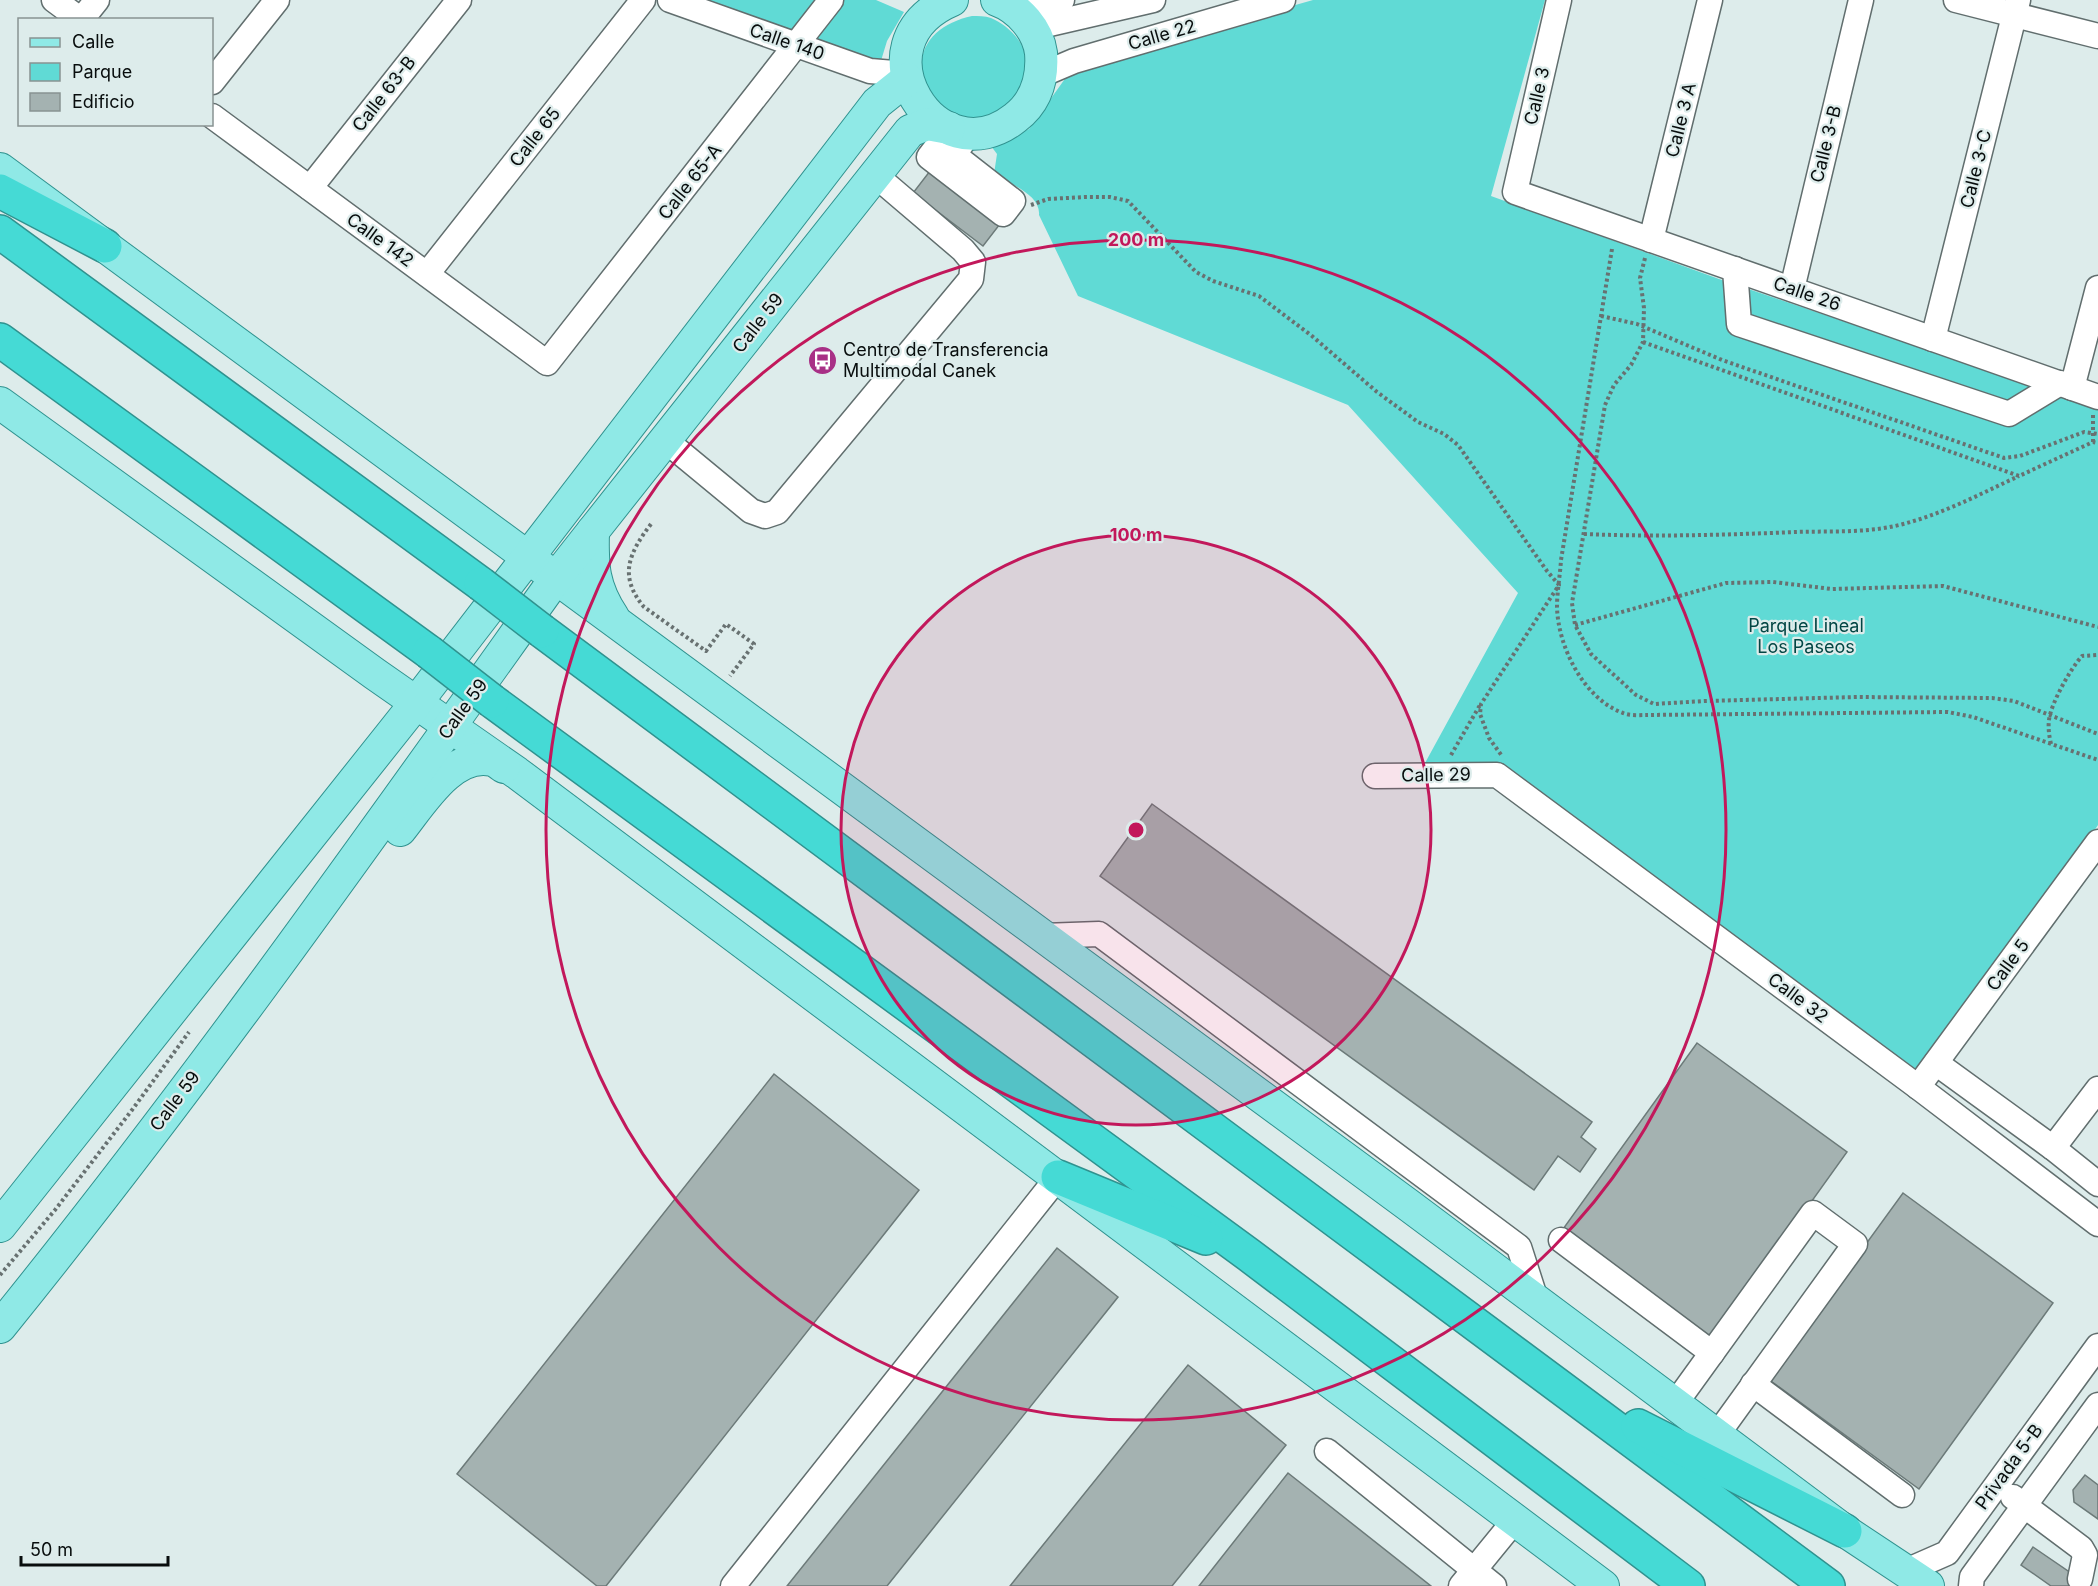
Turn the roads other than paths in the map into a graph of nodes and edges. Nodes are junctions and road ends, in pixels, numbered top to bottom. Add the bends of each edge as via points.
1 (54, 0) edge
2 (97, 0) edge
3 (277, 0) edge
4 (459, 0) edge
5 (643, 0) edge
6 (670, 0) edge
7 (831, 0) edge
8 (1062, 0) edge
9 (1153, 0) edge
10 (1283, 0) edge
11 (1559, 0) edge
12 (1710, 0) edge
13 (1861, 0) edge
14 (1956, 0) edge
15 (936, 2) edge
16 (2016, 7) edge
17 (1016, 13) edge
18 (78, 18) edge
19 (83, 18) edge
20 (2098, 36) edge
21 (797, 45) junction
22 (1041, 75) junction
23 (907, 76) junction
24 (213, 81) edge
25 (213, 117) edge
26 (957, 139) junction
27 (0, 169) edge
28 (875, 175) junction
29 (310, 188) junction
30 (0, 191) edge
31 (1515, 192) joint
32 (1014, 201) road end
33 (0, 232) edge
34 (1649, 239) junction
35 (105, 246) junction
36 (1735, 269) junction
37 (427, 274) junction
38 (2098, 288) edge
39 (1792, 289) junction
40 (1933, 339) junction
41 (0, 340) edge
42 (547, 363) joint
43 (2066, 386) junction
44 (2098, 397) edge
45 (0, 403) edge
46 (665, 440) junction
47 (593, 531) junction
48 (528, 556) junction
49 (556, 578) junction
50 (618, 625) junction
51 (416, 703) junction
52 (450, 726) junction
53 (517, 773) junction
54 (1375, 776) dead end
55 (1500, 777) joint
56 (2098, 842) edge
57 (266, 981) junction
58 (1936, 1063) junction
59 (1918, 1087) junction
60 (2098, 1089) edge
61 (2054, 1148) junction
62 (1058, 1177) junction
63 (2098, 1185) edge
64 (2098, 1224) edge
65 (0, 1226) edge
66 (1562, 1240) dead end
67 (1249, 1255) junction
68 (0, 1327) edge
69 (2098, 1346) edge
70 (1712, 1353) junction
71 (1546, 1377) junction
72 (1754, 1384) junction
73 (1675, 1404) junction
74 (2098, 1405) edge
75 (1717, 1435) junction
76 (1327, 1451) dead end
77 (1996, 1485) junction
78 (1902, 1495) dead end
79 (2024, 1506) junction
80 (1515, 1520) junction
81 (1845, 1531) junction
82 (1467, 1578) edge
83 (1917, 1578) edge
84 (2080, 1579) dead end
85 (733, 1586) edge
86 (1494, 1586) edge
87 (1603, 1586) edge
88 (1688, 1586) edge
89 (1828, 1586) edge
90 (1971, 1586) edge

1 - 18 street
2 - 19 street
3 - 24 street
4 - 29 street, Calle 63-B
5 - 37 street, Calle 65
6 - 21 street, Calle 140
7 - 21 street, Calle 65-A
8 - 17 street
9 - 17 street, Calle 22
10 - 22 street, Calle 22 via 1074,61
11 - 31 street, Calle 3
12 - 34 street, Calle 3 A
13 - 39 street, Calle 3-B
14 - 16 street
15 - 23 main road via 912,36 906,54
16 - 20 street
16 - 40 street, Calle 3-C
17 - 22 main road via 1041,51
21 - 23 street, Calle 140 via 870,71
21 - 42 street, Calle 65-A
22 - 26 main road, Calle 59 via 1024,111 989,131
23 - 26 main road via 915,100
23 - 48 main road via 877,103
25 - 29 street, Calle 142
26 - 28 main road, Calle 59 via 927,124 910,131
26 - 32 street via 939,144 929,157 1004,214
27 - 35 main road
28 - 46 main road, Calle 59
28 - 46 street via 963,250 973,262 971,279 777,512 765,516 751,511
29 - 37 street, Calle 142
30 - 35 highway
31 - 34 street, Calle 26
33 - 71 highway, bridge via 481,584
34 - 36 street, Calle 26
35 - 48 main road
36 - 39 street, Calle 26
36 - 43 street via 1739,324 2009,414
37 - 42 street, Calle 142
38 - 43 street
39 - 40 street, Calle 26
40 - 43 street, Calle 26
41 - 67 highway, bridge
43 - 44 street, Calle 26
45 - 51 main road
46 - 47 main road, Calle 59
47 - 49 main road, Calle 59
47 - 50 main road via 596,585
48 - 49 main road
48 - 51 main road
49 - 50 main road
49 - 52 main road, Calle 59
50 - 73 main road
51 - 52 main road
51 - 65 main road
52 - 53 main road
52 - 57 main road, Calle 59
53 - 57 main road via 492,760 473,761 445,773 351,890
53 - 62 main road
54 - 55 street, Calle 29
55 - 59 street, Calle 32
56 - 58 street, Calle 5
57 - 68 main road, Calle 59
58 - 59 street, Calle 5
58 - 61 street
59 - 64 street, Calle 32
60 - 61 street
61 - 63 street
62 - 67 highway
62 - 80 main road
62 - 85 street
66 - 70 street
67 - 88 highway
69 - 77 street, Privada 5-B
70 - 72 street via 1813,1213 1855,1244
70 - 73 street
71 - 81 highway
71 - 89 highway
72 - 75 street
72 - 78 street
73 - 75 main road
74 - 79 street, Privada 5-B
75 - 81 main road
76 - 82 street
77 - 79 street
77 - 83 street, Privada 5-B via 1947,1553
79 - 84 street via 2081,1548 2085,1555
79 - 90 street, Privada 5-B via 1972,1577
80 - 82 street
80 - 87 main road
81 - 83 main road
82 - 86 street

